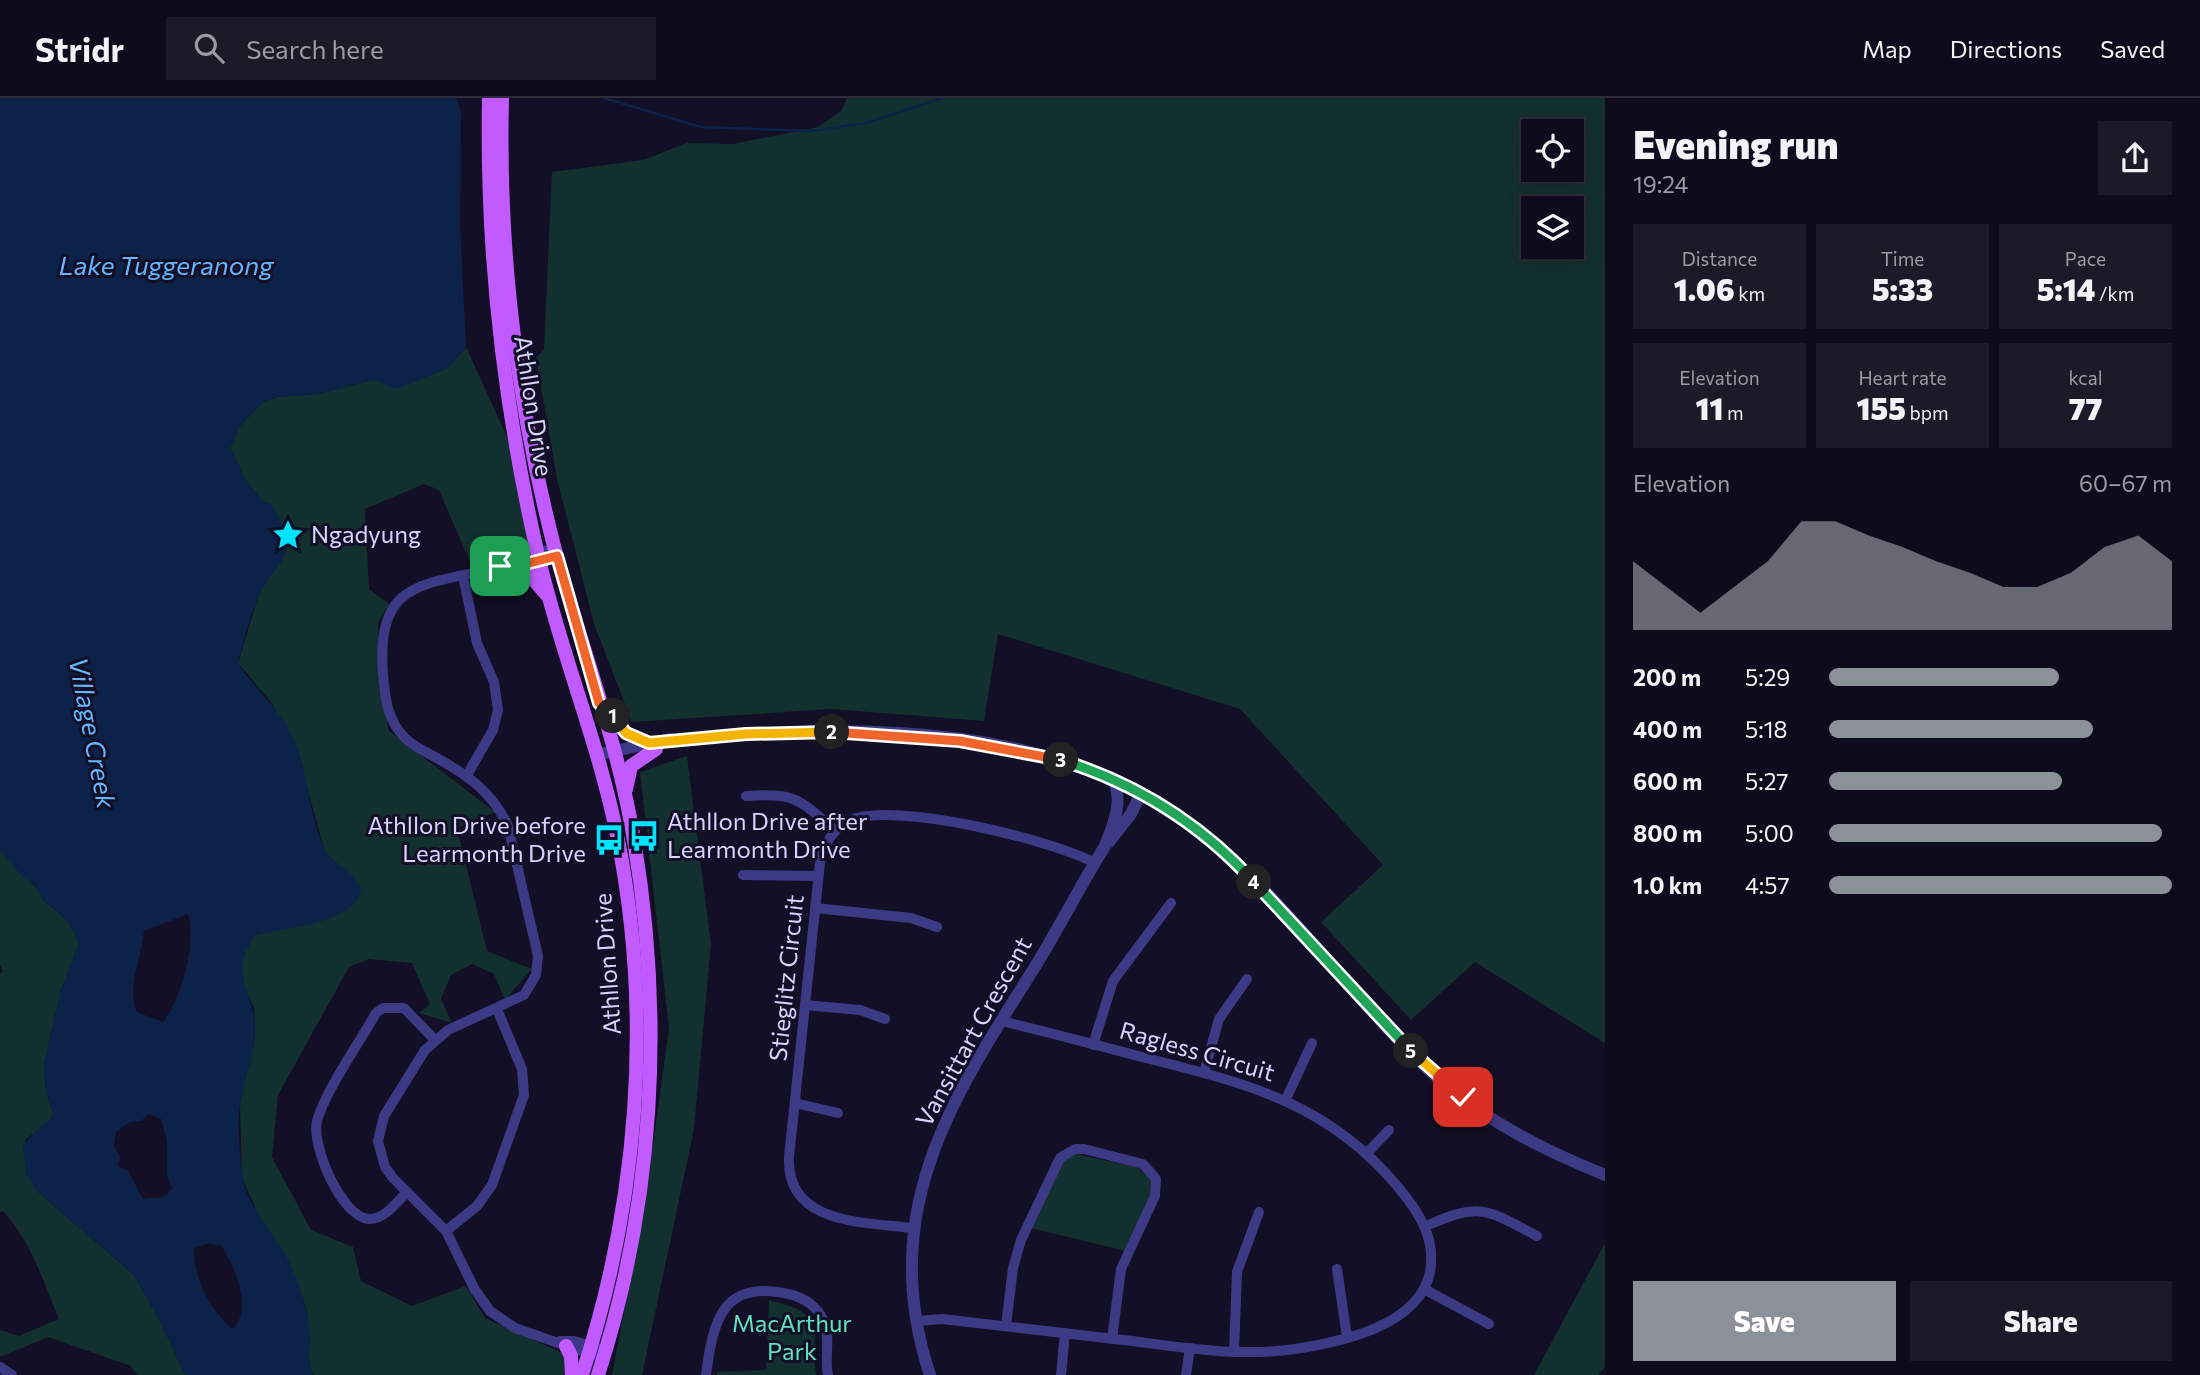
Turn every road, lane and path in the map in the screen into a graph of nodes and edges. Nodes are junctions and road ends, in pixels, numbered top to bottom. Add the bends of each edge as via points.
1 (489, 98) edge
2 (502, 98) edge
3 (556, 552) junction
4 (538, 556) junction
5 (506, 567) junction
6 (463, 576) junction
7 (552, 604) junction
8 (599, 703) junction
9 (653, 746) junction
10 (613, 753) junction
11 (596, 755) junction
12 (467, 775) junction
13 (1113, 779) junction
14 (1141, 793) junction
15 (746, 796) dead end
16 (626, 797) junction
17 (1160, 805) junction
18 (1131, 814) junction
19 (835, 831) junction
20 (1105, 846) junction
21 (1095, 863) junction
22 (743, 875) dead end
23 (818, 876) junction
24 (1171, 903) dead end
25 (815, 908) junction
26 (937, 927) dead end
27 (1247, 979) dead end
28 (805, 1004) junction
29 (497, 1009) junction
30 (885, 1019) dead end
31 (1001, 1021) junction
32 (434, 1039) junction
33 (1312, 1043) dead end
34 (1093, 1045) junction
35 (1204, 1073) junction
36 (1286, 1099) junction
37 (795, 1103) junction
38 (838, 1113) dead end
39 (1389, 1130) dead end
40 (1367, 1153) junction
41 (1605, 1175) edge
42 (407, 1192) junction
43 (1259, 1212) dead end
44 (1426, 1226) junction
45 (913, 1228) junction
46 (446, 1231) junction
47 (1537, 1236) dead end
48 (1337, 1269) dead end
49 (1424, 1289) junction
50 (917, 1321) junction
51 (1489, 1324) dead end
52 (1006, 1326) junction
53 (1065, 1333) junction
54 (1347, 1337) junction
55 (1112, 1339) junction
56 (563, 1344) junction
57 (1190, 1348) junction
58 (598, 1352) junction
59 (1234, 1352) junction
60 (0, 1367) edge
61 (12, 1375) edge
62 (572, 1375) edge
63 (582, 1375) edge
64 (598, 1375) edge
65 (706, 1375) edge
66 (828, 1375) edge
67 (930, 1375) edge
68 (1061, 1375) edge
69 (1186, 1375) edge

1 - 4 main road, Athllon Drive via 489,209 498,331
2 - 3 main road, Athllon Drive via 503,214 515,350
3 - 4 street
3 - 8 main road, Athllon Drive
4 - 5 street
4 - 7 main road, Athllon Drive
5 - 6 street
5 - 7 main road via 527,572
6 - 12 street via 498,710
6 - 12 street via 424,585 402,596 386,617 381,645 385,700 395,725 408,741
7 - 11 main road, Athllon Drive
8 - 9 main road via 626,733
8 - 10 main road, Athllon Drive
9 - 10 street
9 - 13 street via 788,732 903,735 1018,750
9 - 16 main road via 629,769
10 - 11 street
10 - 16 main road, Athllon Drive
11 - 58 main road, Athllon Drive via 625,886 637,1037 626,1185
12 - 29 street via 486,791 508,826 538,956 528,991
13 - 14 street
13 - 20 street, Vansittart Crescent via 1118,802
14 - 17 street
14 - 18 street, Vansittart Crescent
15 - 19 street via 797,799
16 - 58 main road, Athllon Drive via 646,927 651,1069 636,1217
17 - 18 street
17 - 41 street via 1240,867 1444,1083 1511,1131
18 - 20 street, Vansittart Crescent
19 - 21 street via 862,816 926,820 1019,834
19 - 23 street, Stieglitz Circuit via 822,851
20 - 21 street, Vansittart Crescent
21 - 31 street, Vansittart Crescent
22 - 23 street
23 - 25 street, Stieglitz Circuit
24 - 34 street via 1113,981
25 - 26 street via 911,918
25 - 28 street, Stieglitz Circuit
27 - 35 street via 1219,1019
28 - 30 street via 859,1010
28 - 37 street, Stieglitz Circuit
29 - 32 street
29 - 46 street via 522,1069 524,1095 492,1185 477,1206
31 - 34 street, Ragless Circuit
31 - 45 street, Vansittart Crescent via 941,1132
32 - 42 street via 380,1128 378,1141 385,1167
32 - 42 street via 404,1008 383,1007 363,1035 317,1123 320,1155 356,1215 381,1217
33 - 36 street
34 - 35 street, Ragless Circuit
35 - 36 street, Ragless Circuit
36 - 40 street, Ragless Circuit
37 - 38 street
37 - 45 street, Stieglitz Circuit via 789,1166 795,1191 807,1206 828,1217
39 - 40 street
40 - 44 street, Ragless Circuit
42 - 46 street
43 - 59 street via 1237,1272
44 - 47 street via 1463,1210 1481,1210
44 - 49 street, Ragless Circuit via 1432,1259
45 - 50 street, Vansittart Crescent via 911,1294
46 - 56 street via 490,1311 515,1328
48 - 54 street
49 - 51 street
49 - 54 street via 1398,1316
50 - 52 street via 942,1318
50 - 67 street, Vansittart Crescent
52 - 53 street
52 - 55 street via 1021,1240 1060,1158 1084,1149 1143,1164 1156,1179 1155,1195 1121,1269
53 - 55 street
53 - 68 street
54 - 59 street via 1291,1350
55 - 57 street
56 - 58 street
56 - 62 main road via 571,1356
57 - 59 street
57 - 69 street
58 - 63 main road, Athllon Drive
58 - 64 main road, Athllon Drive
60 - 61 street
65 - 66 street via 724,1310 740,1294 766,1289 798,1296 819,1313 827,1337

